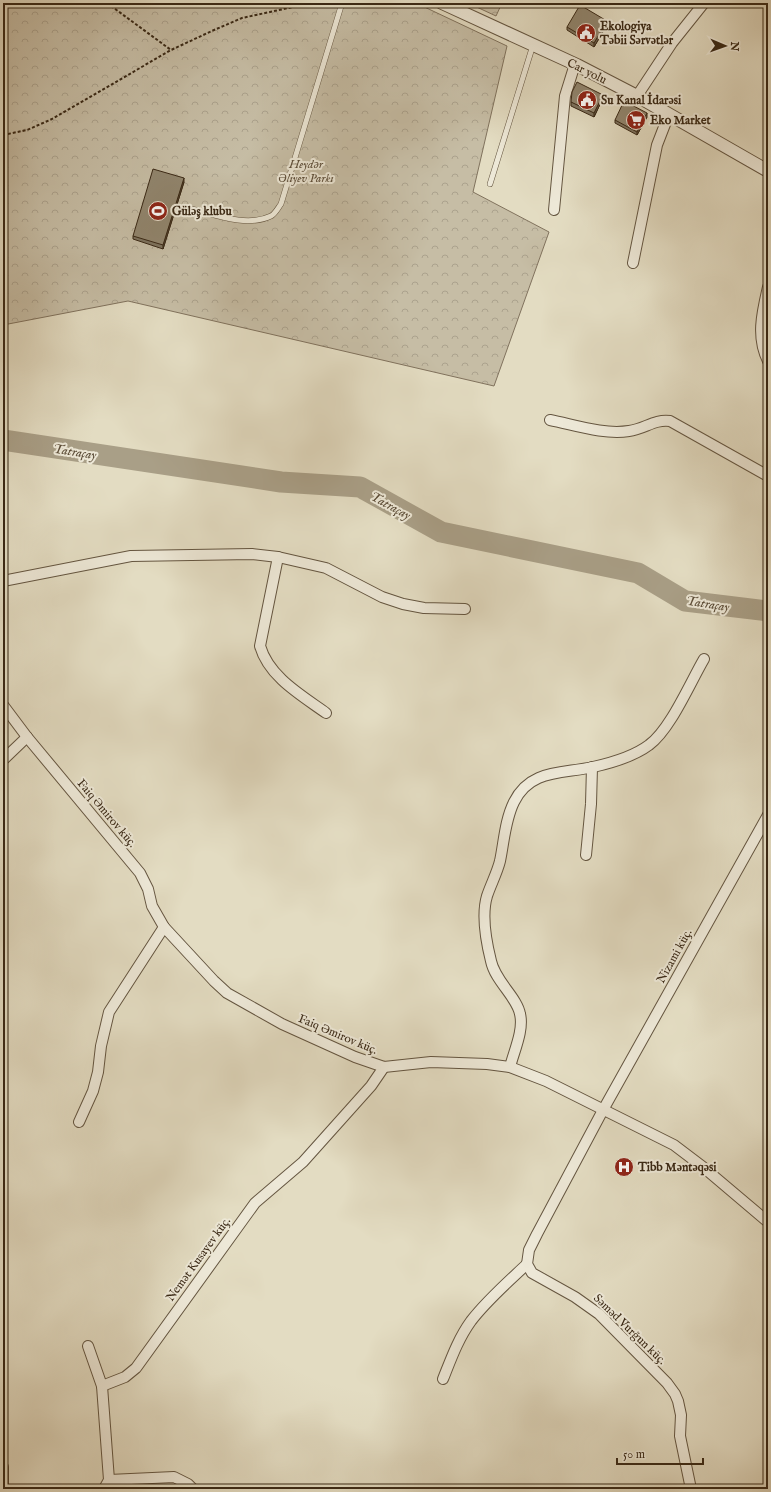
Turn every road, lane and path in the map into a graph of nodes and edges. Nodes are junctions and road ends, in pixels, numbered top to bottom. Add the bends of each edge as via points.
1 (107, 3) edge
2 (300, 3) edge
3 (342, 3) edge
4 (442, 3) edge
5 (704, 3) edge
6 (533, 45) junction
7 (171, 50) junction
8 (575, 64) junction
9 (637, 96) junction
10 (669, 114) junction
11 (3, 135) edge
12 (768, 171) edge
13 (490, 184) dead end
14 (188, 208) dead end
15 (554, 210) dead end
16 (634, 263) dead end
17 (768, 287) edge
18 (768, 361) edge
19 (550, 420) dead end
20 (768, 476) edge
21 (278, 557) junction
22 (3, 581) edge
23 (465, 609) dead end
24 (704, 659) dead end
25 (3, 705) edge
26 (326, 713) dead end
27 (26, 736) junction
28 (3, 760) edge
29 (592, 767) junction
30 (768, 815) edge
31 (586, 855) dead end
32 (164, 927) junction
33 (384, 1067) junction
34 (510, 1067) junction
35 (603, 1110) junction
36 (79, 1122) dead end
37 (768, 1222) edge
38 (527, 1264) junction
39 (88, 1346) dead end
40 (442, 1379) dead end
41 (102, 1386) junction
42 (3, 1467) edge
43 (109, 1480) junction
44 (3, 1489) edge
45 (104, 1489) edge
46 (193, 1489) edge
47 (691, 1489) edge

1 - 7 path
2 - 7 path via 293,7 242,18
3 - 14 lane via 281,204 272,216 255,220 235,220
4 - 6 street, Car yolu
5 - 9 street via 672,43
6 - 8 street, Car yolu
6 - 13 lane
7 - 11 path via 52,119 27,130
8 - 9 street, Car yolu
8 - 15 street via 565,96
9 - 10 street, Car yolu
10 - 12 street, Car yolu
10 - 16 street via 657,145
17 - 18 street via 760,332 762,348
19 - 20 street via 611,432 630,431 659,420 670,421
21 - 22 street via 252,554 131,556
21 - 23 street via 326,568 403,604 424,608
21 - 26 street via 260,646 264,660 287,686
24 - 29 street via 662,734 648,746 627,757
25 - 27 street, Faiq Əmirov küç.
27 - 28 street
27 - 32 street, Faiq Əmirov küç. via 140,873 148,889 152,906
29 - 31 street
29 - 34 street via 552,773 530,783 519,793 511,810 498,866 487,897 484,918 493,971 520,1014 520,1026
30 - 35 street, Nizami küç.
32 - 33 street, Faiq Əmirov küç. via 227,993 282,1024 355,1057
32 - 36 street via 110,1012 93,1091
33 - 34 street, Faiq Əmirov küç. via 454,1061
33 - 41 street, Nemət Kusayev küç. via 371,1086 303,1162 255,1203 136,1368 125,1377
34 - 35 street, Faiq Əmirov küç. via 546,1081
35 - 37 street, Faiq Əmirov küç. via 674,1145
35 - 38 street via 534,1239
38 - 40 street via 472,1321
38 - 47 street, Səməd Vurğun küç. via 532,1273 576,1297 599,1314 667,1383 678,1401 681,1415 680,1436
39 - 41 street
41 - 43 street
42 - 44 street
43 - 45 street
43 - 46 street via 174,1477

